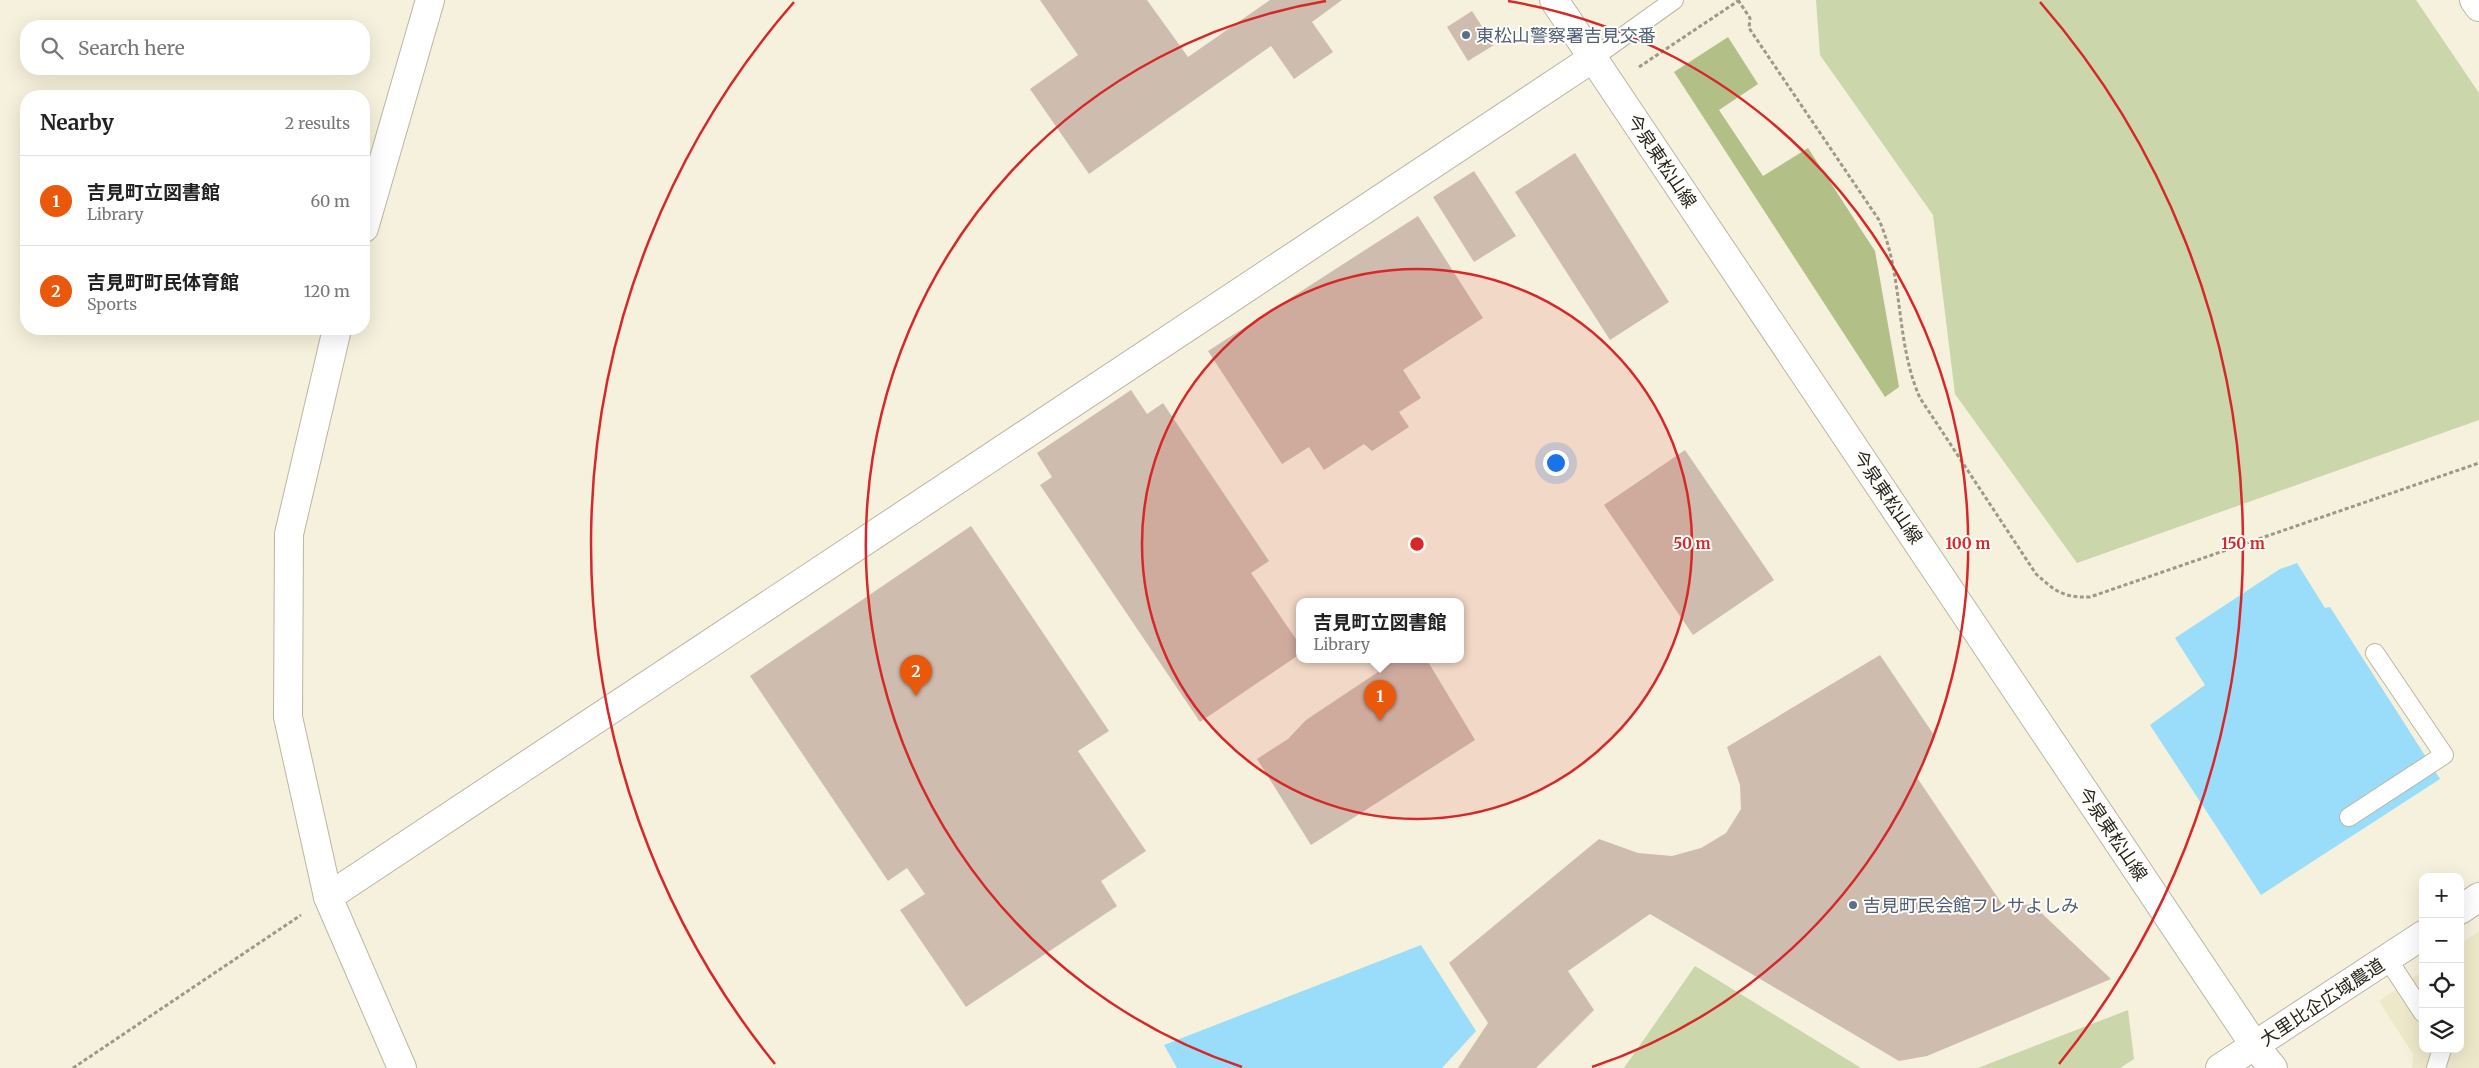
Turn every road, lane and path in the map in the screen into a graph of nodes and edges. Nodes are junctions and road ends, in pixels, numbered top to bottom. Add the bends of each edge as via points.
1 (430, 0) edge
2 (1554, 0) edge
3 (1674, 0) edge
4 (1738, 0) edge
5 (2474, 0) edge
6 (2479, 7) edge
7 (1593, 58) junction
8 (1635, 72) dead end
9 (370, 207) edge
10 (336, 335) edge
11 (2479, 463) edge
12 (2375, 653) dead end
13 (2349, 817) dead end
14 (328, 897) junction
15 (2479, 897) edge
16 (2464, 907) edge
17 (2419, 938) edge
18 (2387, 958) junction
19 (2420, 1008) edge
20 (2255, 1046) junction
21 (2441, 1053) edge
22 (73, 1068) edge
23 (402, 1068) edge
24 (2220, 1068) edge
25 (2273, 1068) edge
26 (2436, 1068) edge

1 - 9 street
2 - 7 street, 今泉東松山線
3 - 7 lane
4 - 8 path
4 - 11 path via 1750,18 1749,28 1878,220 1889,242 1909,365 1920,398 2036,574 2053,590 2072,598 2090,596
5 - 6 street
7 - 14 street
7 - 20 street, 今泉東松山線
10 - 14 street via 289,534 288,717
12 - 13 lane via 2444,756
14 - 22 path
14 - 23 street
15 - 16 street
17 - 18 street, 大里比企広域農道
18 - 19 lane
18 - 20 street, 大里比企広域農道
20 - 24 street, 大里比企広域農道
20 - 25 street, 今泉東松山線
21 - 26 lane

